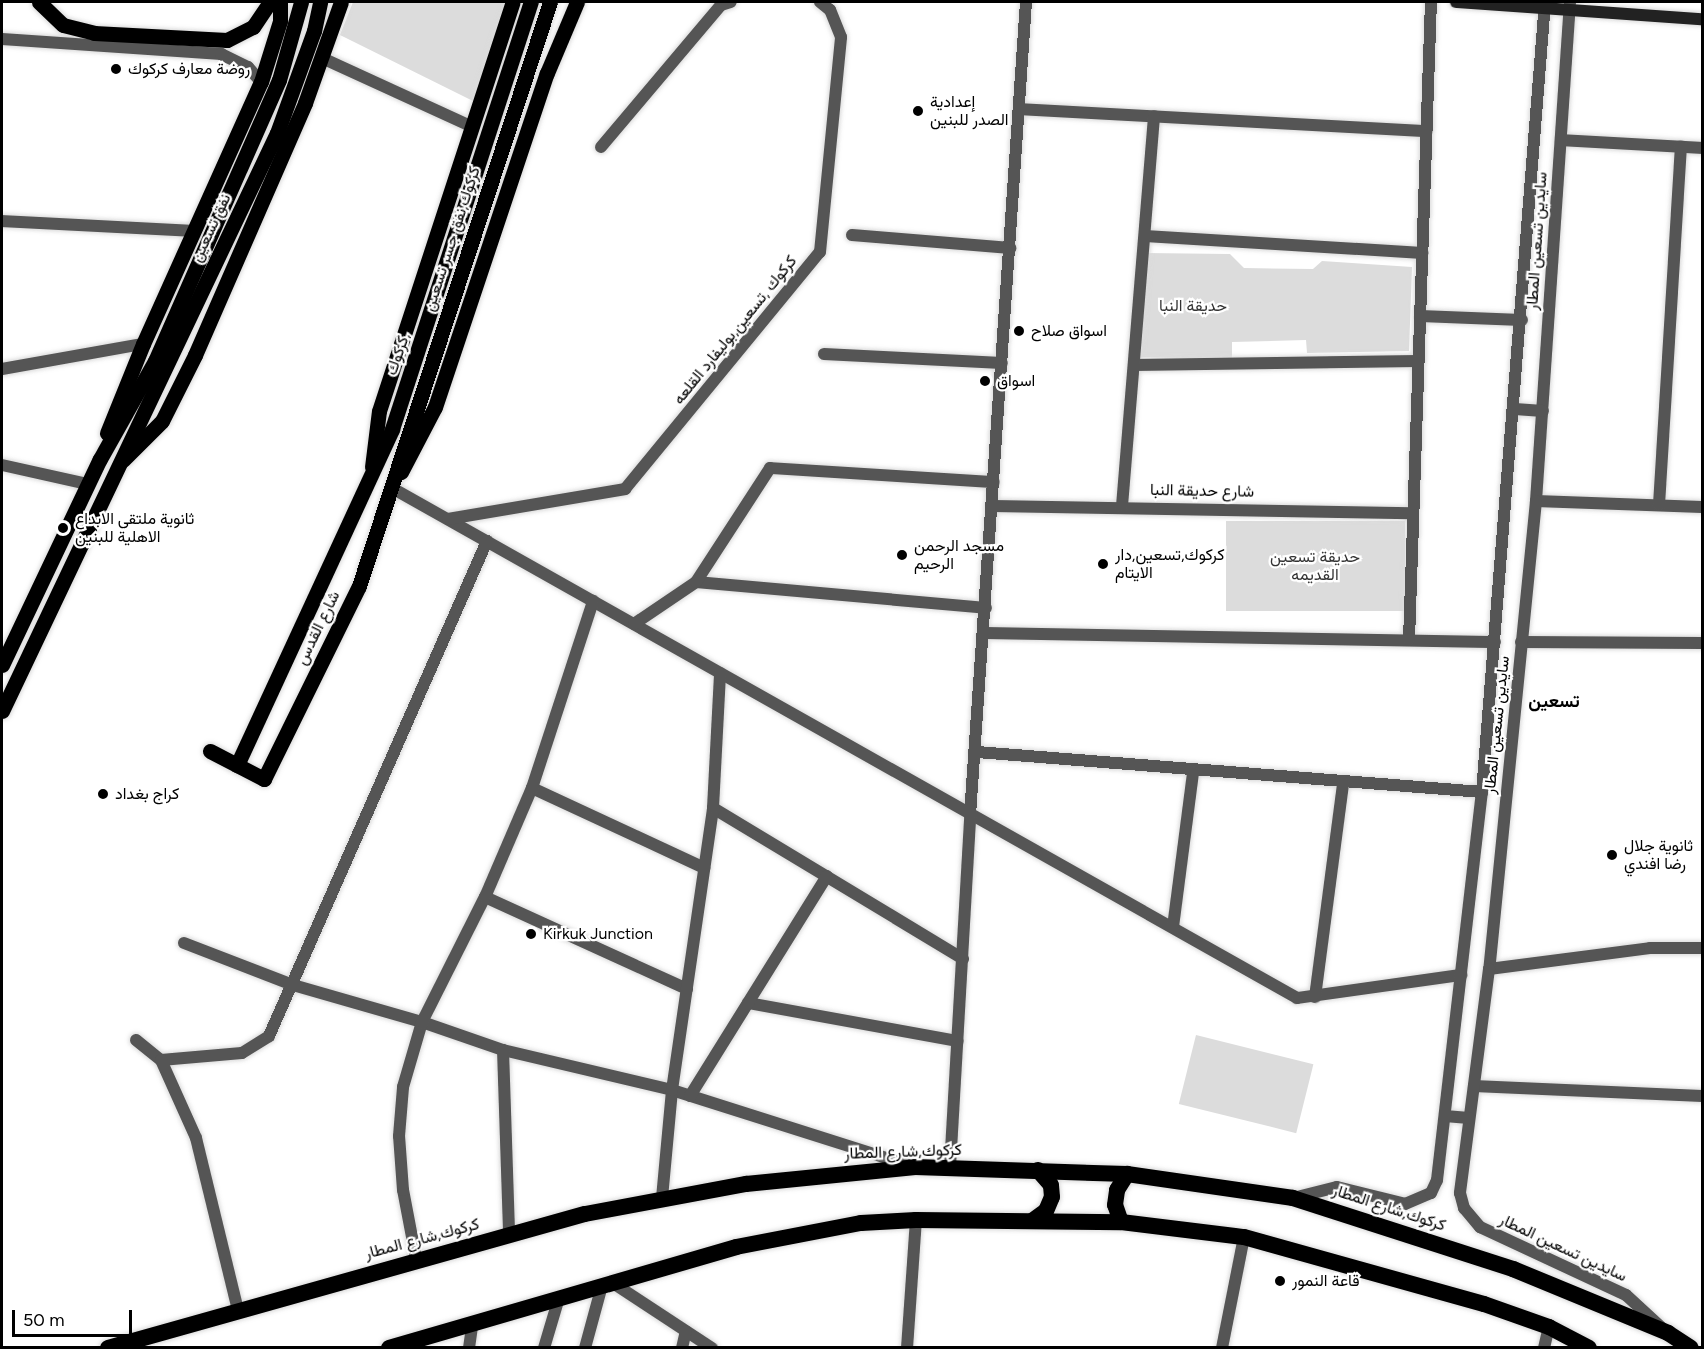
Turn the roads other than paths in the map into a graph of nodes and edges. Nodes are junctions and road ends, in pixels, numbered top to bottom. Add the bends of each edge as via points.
1 (39, 2) edge
2 (270, 2) edge
3 (280, 2) edge
4 (301, 2) edge
5 (320, 2) edge
6 (341, 2) edge
7 (513, 2) edge
8 (531, 2) edge
9 (550, 2) edge
10 (577, 2) edge
11 (730, 2) edge
12 (820, 2) edge
13 (1026, 2) edge
14 (1431, 2) edge
15 (1456, 2) edge
16 (1544, 5) edge
17 (1569, 6) edge
18 (1702, 19) edge
19 (2, 39) edge
20 (322, 58) junction
21 (261, 82) junction
22 (1019, 109) junction
23 (1154, 116) junction
24 (473, 127) junction
25 (1426, 131) junction
26 (1560, 140) junction
27 (601, 147) dead end
28 (1681, 147) junction
29 (1702, 148) edge
30 (2, 221) edge
31 (194, 231) junction
32 (852, 235) dead end
33 (1144, 236) junction
34 (1010, 248) junction
35 (1422, 253) junction
36 (1420, 316) junction
37 (1522, 320) junction
38 (143, 344) junction
39 (824, 354) dead end
40 (1418, 361) junction
41 (1002, 363) junction
42 (1134, 365) junction
43 (2, 369) edge
44 (1515, 409) junction
45 (1543, 411) junction
46 (100, 459) junction
47 (118, 464) junction
48 (2, 465) edge
49 (372, 476) junction
50 (994, 482) junction
51 (87, 484) junction
52 (392, 488) junction
53 (1536, 501) junction
54 (1659, 505) junction
55 (993, 506) junction
56 (1122, 506) junction
57 (1702, 507) edge
58 (1411, 513) junction
59 (448, 519) junction
60 (487, 541) junction
61 (696, 582) junction
62 (593, 601) junction
63 (986, 608) junction
64 (634, 624) junction
65 (985, 633) junction
66 (1409, 640) junction
67 (1495, 642) junction
68 (1521, 642) junction
69 (1702, 643) edge
70 (2, 665) edge
71 (720, 673) junction
72 (2, 711) edge
73 (210, 751) dead end
74 (977, 752) junction
75 (237, 765) junction
76 (1193, 772) junction
77 (1343, 783) junction
78 (532, 788) junction
79 (1482, 792) junction
80 (713, 808) junction
81 (970, 815) junction
82 (704, 868) junction
83 (827, 876) junction
84 (485, 897) junction
85 (1173, 927) junction
86 (184, 943) dead end
87 (1702, 948) edge
88 (963, 959) junction
89 (1489, 969) junction
90 (1461, 975) junction
91 (293, 985) junction
92 (687, 989) junction
93 (1315, 997) junction
94 (748, 1003) junction
95 (422, 1022) junction
96 (136, 1040) dead end
97 (958, 1041) junction
98 (502, 1050) junction
99 (161, 1060) junction
100 (1473, 1086) junction
101 (672, 1090) junction
102 (690, 1096) junction
103 (1702, 1096) edge
104 (1445, 1116) junction
105 (1469, 1118) junction
106 (915, 1167) junction
107 (950, 1167) junction
108 (1038, 1170) junction
109 (1127, 1174) junction
110 (662, 1198) junction
111 (1293, 1198) junction
112 (915, 1220) junction
113 (1032, 1221) junction
114 (1121, 1222) junction
115 (509, 1234) junction
116 (1244, 1238) junction
117 (416, 1258) junction
118 (608, 1287) junction
119 (558, 1301) junction
120 (238, 1310) junction
121 (472, 1326) junction
122 (1549, 1327) junction
123 (686, 1331) junction
124 (1668, 1333) junction
125 (108, 1347) edge
126 (389, 1347) edge
127 (469, 1347) edge
128 (544, 1347) edge
129 (585, 1347) edge
130 (682, 1347) edge
131 (712, 1347) edge
132 (908, 1347) edge
133 (1222, 1347) edge
134 (1544, 1347) edge
135 (1589, 1347) edge
136 (1691, 1347) edge

1 - 2 main road via 63,25 94,33 227,40 253,27
3 - 21 main road via 280,21
4 - 46 main road, نفق تسعين via 279,80 155,361
5 - 47 main road, نفق تسعين via 314,31 277,133 168,367
6 - 20 main road
7 - 24 main road
8 - 49 main road, كركوك, via 392,429
9 - 52 main road, كركوك,نفق جسر تسعين
10 - 52 main road via 547,73 435,407 416,450
11 - 27 street via 721,5
12 - 59 street, كركوك ,تسعين,بوليفارد القلعه via 830,10 841,37 820,252 625,489
13 - 22 street
14 - 25 street
15 - 16 main road
16 - 17 main road
16 - 37 street, سايدين تسعين المطار
17 - 18 main road
17 - 26 street, سايدين تسعين المطار
19 - 21 street via 221,54 248,68
20 - 24 street
20 - 47 main road via 191,365 162,421
21 - 31 main road
22 - 23 street
22 - 34 street
23 - 25 street
23 - 33 street
24 - 49 main road via 380,411
25 - 35 street
26 - 28 street
26 - 45 street, سايدين تسعين المطار
28 - 29 street
28 - 54 street
30 - 31 street
31 - 38 main road
32 - 34 street
33 - 35 street
33 - 42 street
34 - 41 street
35 - 36 street
36 - 37 street
36 - 40 street
37 - 44 street, سايدين تسعين المطار
38 - 43 street
38 - 46 main road via 110,422
39 - 41 street
40 - 42 street
40 - 58 street
41 - 50 street
42 - 56 street
44 - 45 street
44 - 67 street, سايدين تسعين المطار
45 - 53 street, سايدين تسعين المطار
46 - 51 main road
47 - 72 main road, نفق تسعين
48 - 51 street
49 - 75 main road, شارع القدس
50 - 55 street
50 - 61 street via 770,468
51 - 70 main road
52 - 59 street
52 - 75 main road, شارع القدس via 362,580 264,779
53 - 54 street
53 - 68 street, سايدين تسعين المطار
54 - 57 street
55 - 56 street, شارع حديقة النبا
55 - 63 street
56 - 58 street, شارع حديقة النبا
58 - 66 street
59 - 60 street
60 - 62 street
60 - 91 street
61 - 63 street
61 - 64 street
62 - 64 street
62 - 78 street
63 - 65 street
64 - 71 street
65 - 66 street
65 - 74 street
66 - 67 street
67 - 79 street, سايدين تسعين المطار
68 - 69 street
68 - 89 street, سايدين تسعين المطار
71 - 80 street
71 - 81 street
73 - 75 main road
74 - 76 street
74 - 81 street
76 - 77 street
76 - 85 street
77 - 79 street
77 - 93 street
78 - 82 street
78 - 84 street
79 - 90 street, سايدين تسعين المطار
80 - 82 street
80 - 83 street
81 - 85 street
81 - 88 street
82 - 92 street
83 - 88 street
83 - 94 street
84 - 92 street
84 - 95 street
85 - 93 street via 1297,998
86 - 91 street
87 - 89 street via 1650,948
88 - 97 street
89 - 100 street, سايدين تسعين المطار
90 - 93 street
90 - 104 street, سايدين تسعين المطار
91 - 95 street
91 - 99 street via 269,1036 256,1048 242,1053
92 - 101 street
94 - 97 street
94 - 102 street
95 - 98 street
95 - 117 street via 403,1087 399,1136 403,1190
96 - 99 street
97 - 107 street
98 - 101 street
98 - 115 street
99 - 120 street via 196,1138
100 - 103 street
100 - 105 street, سايدين تسعين المطار
101 - 102 street
101 - 110 street
102 - 106 street
104 - 105 street
104 - 111 street, سايدين تسعين المطار via 1437,1180 1431,1193 1419,1200 1405,1204 1337,1187
105 - 124 street, سايدين تسعين المطار via 1460,1193 1474,1221 1626,1295
106 - 107 highway, كركوك,شارع المطار
106 - 110 highway, كركوك,شارع المطار via 746,1184
107 - 108 highway, كركوك,شارع المطار
108 - 109 highway, كركوك,شارع المطار
108 - 113 highway via 1051,1185 1052,1197 1046,1211
109 - 111 highway, كركوك,شارع المطار
109 - 114 highway via 1117,1190 1115,1205
110 - 115 highway, كركوك,شارع المطار
111 - 124 highway, كركوك,شارع المطار via 1462,1251
112 - 113 highway
112 - 118 highway via 798,1233
112 - 132 street
113 - 114 highway
114 - 116 highway
115 - 117 highway, كركوك,شارع المطار
116 - 122 highway via 1484,1304
116 - 133 street
117 - 120 highway, كركوك,شارع المطار
118 - 119 highway
118 - 123 street
118 - 129 street
119 - 121 highway
119 - 128 street
120 - 125 highway, كركوك,شارع المطار
121 - 126 highway
121 - 127 street
122 - 134 street
122 - 135 highway
123 - 130 street
123 - 131 street
124 - 136 highway, كركوك,شارع المطار

